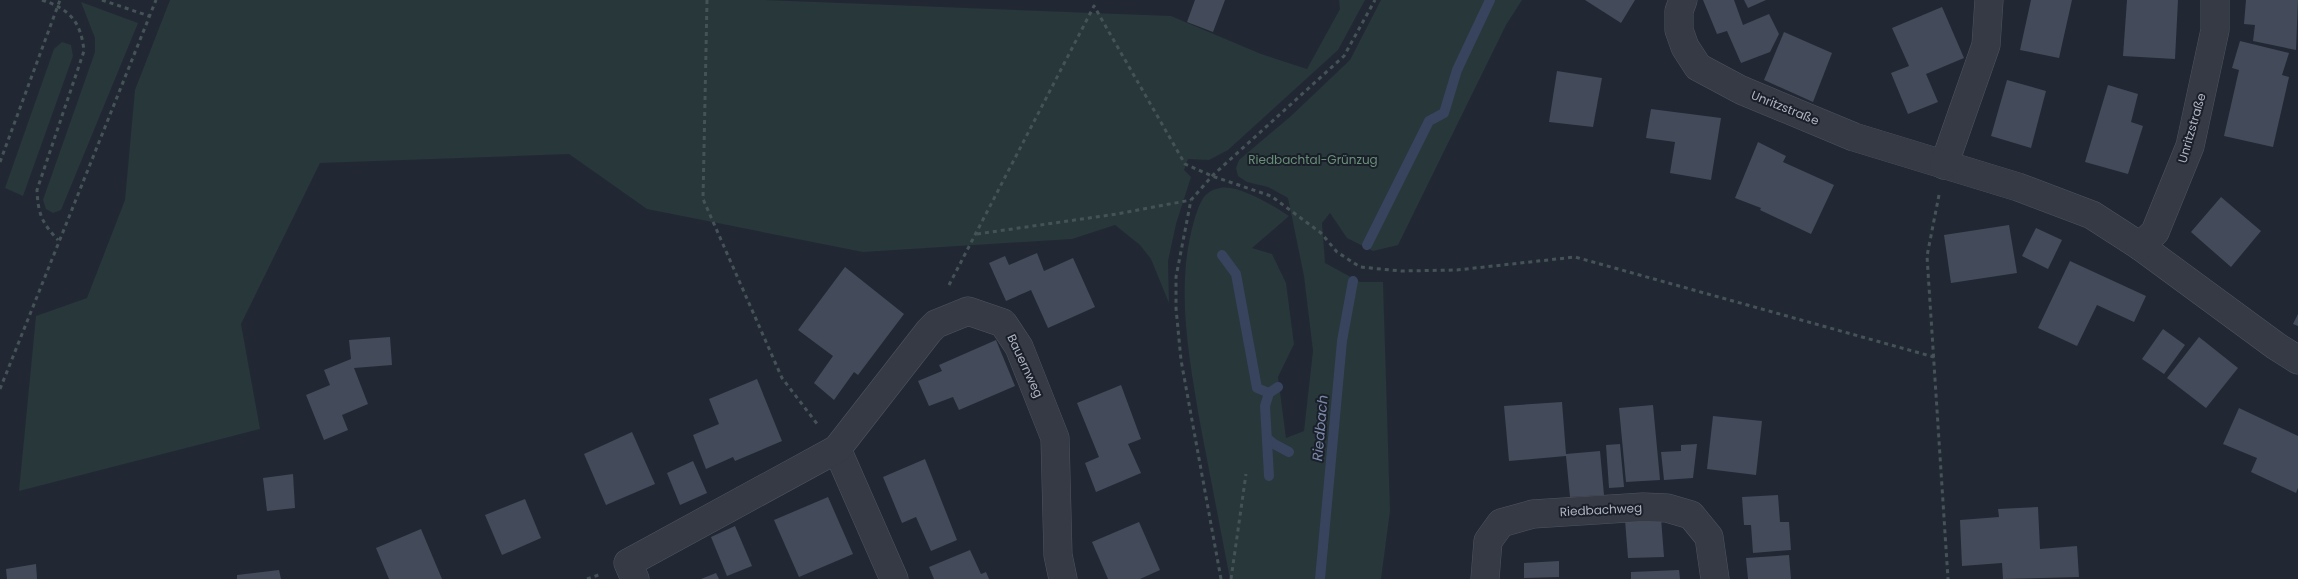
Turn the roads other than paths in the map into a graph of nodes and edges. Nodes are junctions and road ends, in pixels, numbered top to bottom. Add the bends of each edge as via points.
1 (1683, 0) edge
2 (1989, 0) edge
3 (2215, 0) edge
4 (1944, 165) junction
5 (2140, 246) junction
6 (2298, 360) edge
7 (837, 449) junction
8 (635, 579) edge
9 (894, 579) edge
10 (1063, 579) edge
11 (1485, 579) edge
12 (1715, 579) edge

1 - 4 street, Unritzstraße via 1679,11 1679,30 1698,67 1741,90 1854,136
2 - 4 street via 1986,45
3 - 5 street, Unritzstraße via 2215,30 2190,146 2155,232
4 - 5 street, Unritzstraße via 2092,215
5 - 6 street, Unritzstraße
7 - 8 street, Bauernweg via 628,563
7 - 9 street
7 - 10 street, Bauernweg via 936,324 968,311 1003,323 1019,348 1056,438 1058,555
11 - 12 street, Riedbachweg via 1488,541 1501,523 1533,514 1667,508 1692,515 1709,537

